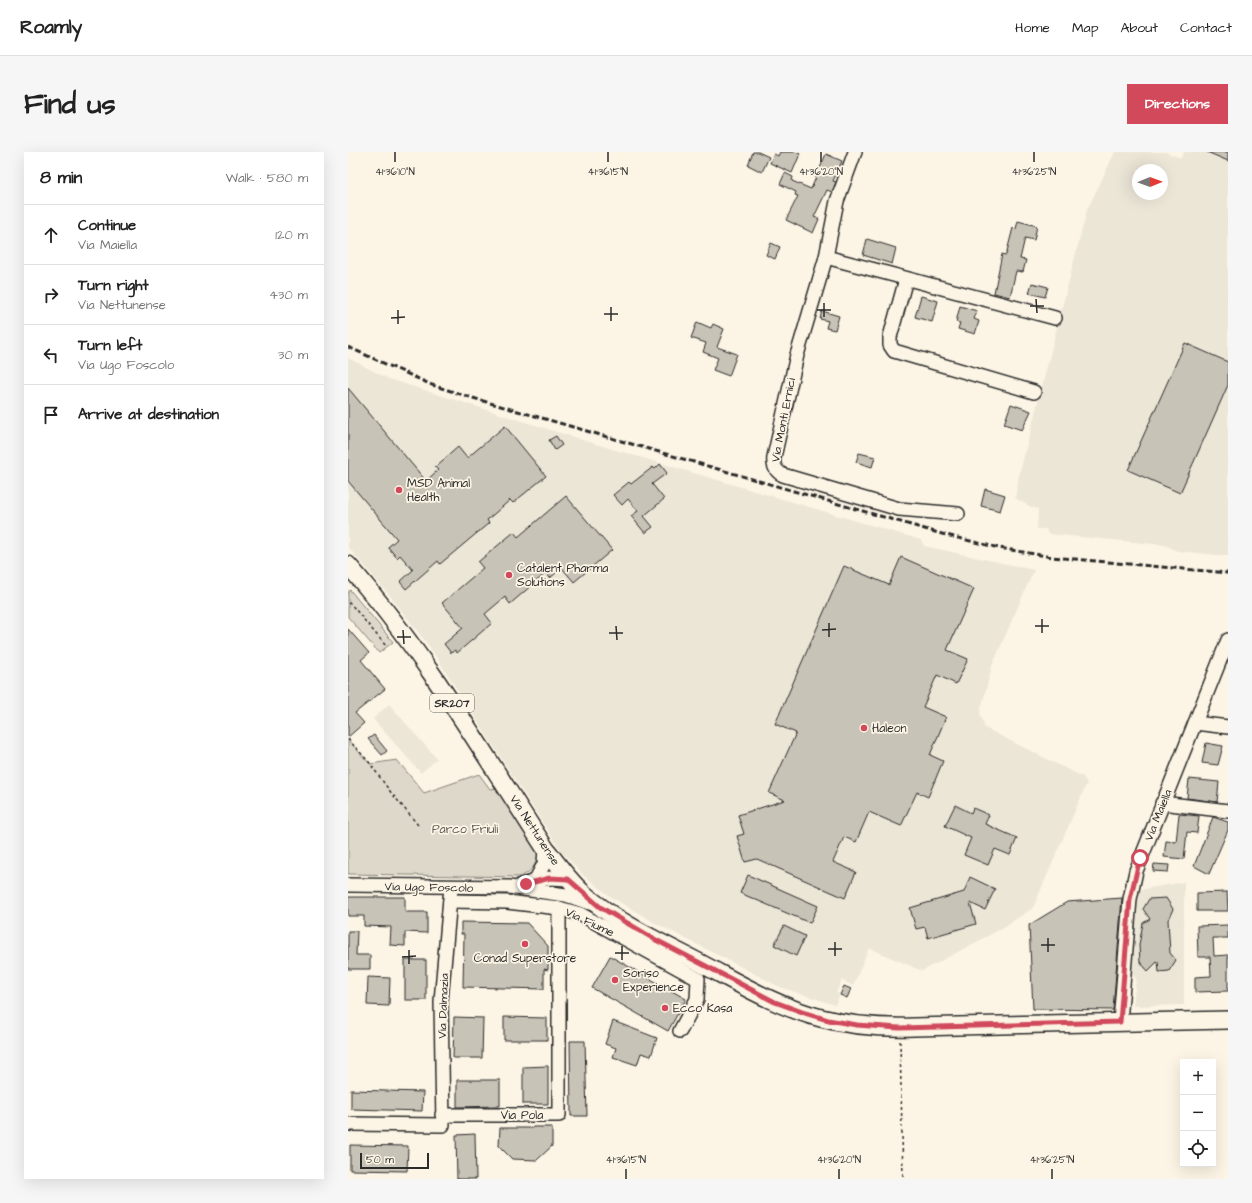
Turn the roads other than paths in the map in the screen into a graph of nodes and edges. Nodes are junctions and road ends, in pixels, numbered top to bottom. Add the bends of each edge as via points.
1 (855, 152) edge
2 (826, 257) junction
3 (906, 279) junction
4 (1055, 318) dead end
5 (1034, 392) dead end
6 (958, 514) dead end
7 (348, 565) edge
8 (1228, 640) edge
9 (1225, 655) edge
10 (1195, 723) junction
11 (1228, 727) edge
12 (1162, 803) junction
13 (1228, 811) edge
14 (545, 848) junction
15 (568, 879) junction
16 (348, 886) edge
17 (451, 887) junction
18 (537, 888) junction
19 (450, 901) junction
20 (534, 904) junction
21 (600, 907) junction
22 (559, 908) junction
23 (558, 1000) joint
24 (1228, 1020) edge
25 (1120, 1022) junction
26 (680, 1031) dead end
27 (442, 1120) junction
28 (348, 1124) edge

1 - 2 street, Via Monti Ernici via 837,201
2 - 3 street
2 - 6 street, Via Monti Ernici via 792,373 774,457 774,468 783,475 892,508
3 - 4 street
3 - 5 street via 890,337 890,345 894,351
7 - 14 main road, Via Nettunense / SR207 via 385,608 418,653
8 - 9 street, Via Maiella
9 - 10 street, Via Maiella
10 - 11 street
10 - 12 street, Via Maiella
12 - 13 street
12 - 25 street, Via Maiella via 1132,886
14 - 15 main road, Via Nettunense / SR207
14 - 18 street via 544,864
15 - 18 street, Via Ugo Foscolo via 550,878
15 - 21 main road, Via Nettunense / SR207
16 - 17 street, Via Ugo Foscolo
17 - 18 street, Via Ugo Foscolo
17 - 19 street, Via Dalmazia
18 - 20 street
18 - 21 street, Via Ugo Foscolo via 581,899
19 - 20 street, Via Fiume
19 - 27 street, Via Dalmazia via 441,1001
20 - 22 street, Via Fiume
21 - 25 main road, Via Nettunense / SR207 via 656,940 789,1008 843,1023 899,1028
22 - 23 street, Via Fiume
22 - 26 street, Via Fiume via 580,914 698,979 697,999
23 - 27 street, Via Pola via 558,1115
24 - 25 main road, Via Nettunense / SR207
27 - 28 street, Via Pola

